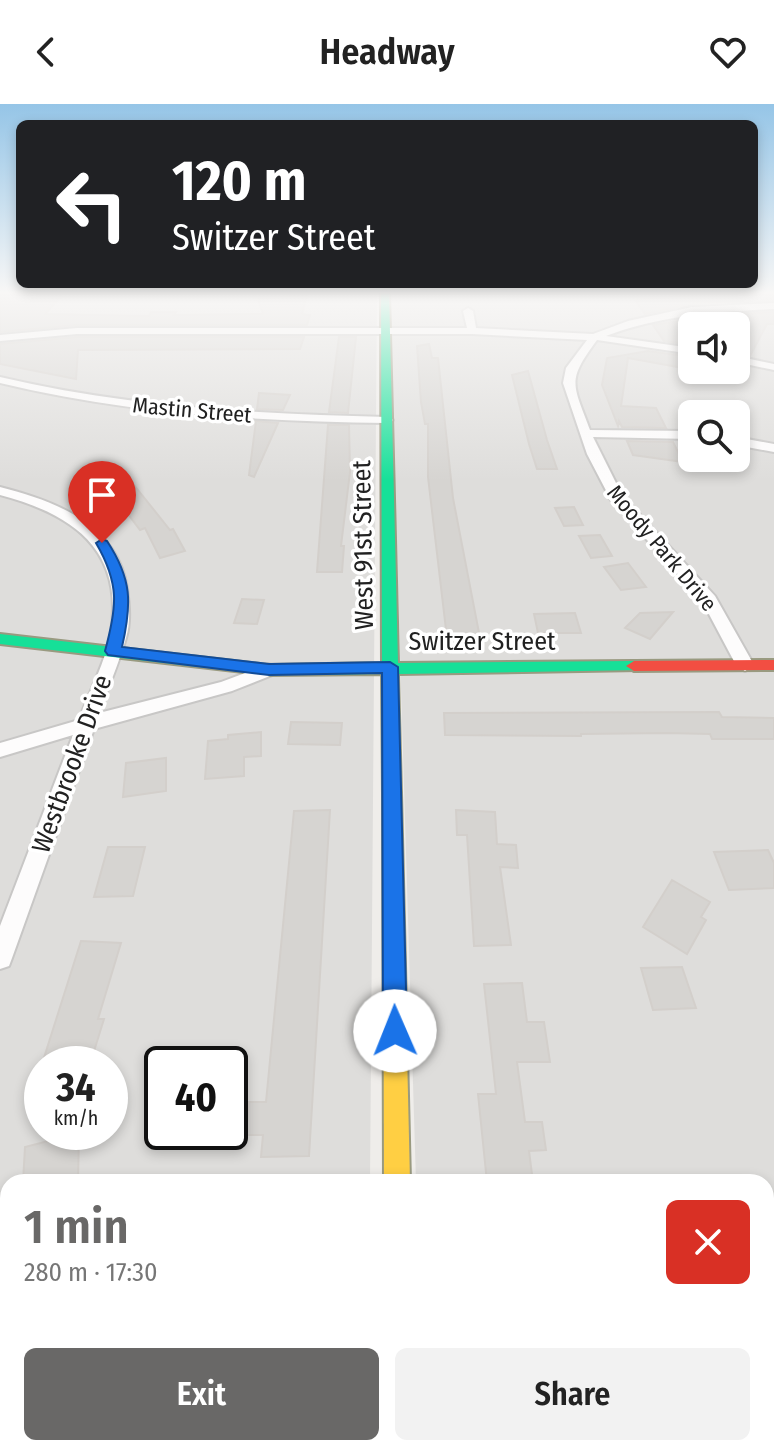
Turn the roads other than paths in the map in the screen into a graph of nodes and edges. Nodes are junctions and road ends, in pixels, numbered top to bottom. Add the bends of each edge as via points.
1 (386, 355) edge
2 (581, 355) edge
3 (750, 362) edge
4 (774, 367) edge
5 (0, 380) edge
6 (387, 420) junction
7 (585, 433) junction
8 (678, 435) edge
9 (750, 444) edge
10 (774, 448) edge
11 (0, 491) edge
12 (0, 639) edge
13 (113, 651) junction
14 (745, 665) junction
15 (774, 665) edge
16 (390, 667) junction
17 (269, 670) junction
18 (86, 725) junction
19 (0, 750) edge
20 (0, 958) edge
21 (397, 1174) edge

1 - 6 street, West 91st Street
2 - 7 street, Moody Park Drive via 568,383
3 - 4 street
5 - 6 street, Mastin Street via 183,411
6 - 16 street, West 91st Street
7 - 8 street
7 - 14 street, Moody Park Drive via 616,497 709,599
9 - 10 street
11 - 13 street, Westbrooke Drive via 64,513 102,543 121,586 123,613
12 - 13 street, Switzer Street
13 - 17 street, Switzer Street
13 - 18 street, Westbrooke Drive
14 - 15 street, Switzer Street
14 - 16 street, Switzer Street
16 - 17 street, Switzer Street
16 - 21 street, West 91st Street
17 - 18 street
18 - 19 street
18 - 20 street, Westbrooke Drive

